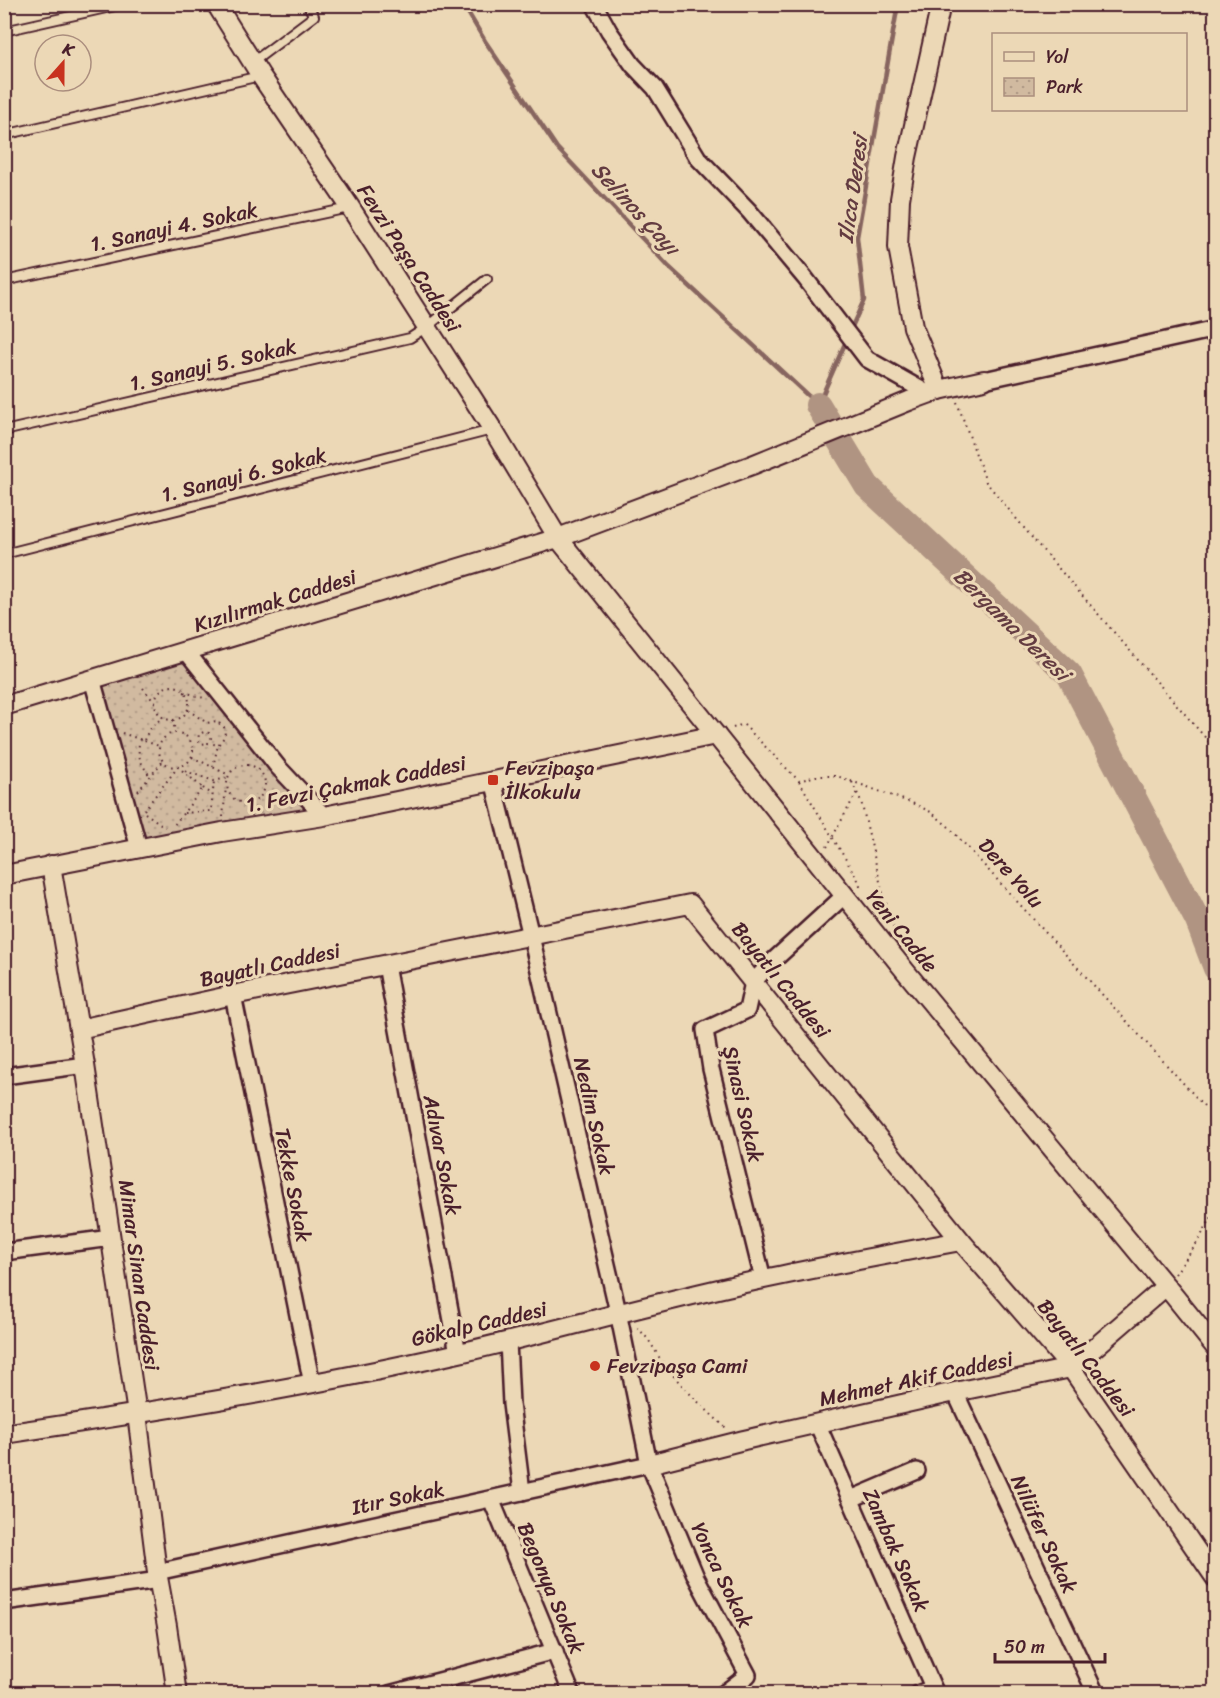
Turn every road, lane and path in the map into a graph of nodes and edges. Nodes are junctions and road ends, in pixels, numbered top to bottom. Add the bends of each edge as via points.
1 (124, 4) edge
2 (216, 4) edge
3 (307, 4) edge
4 (594, 4) edge
5 (941, 4) edge
6 (4, 31) edge
7 (257, 69) junction
8 (4, 135) edge
9 (350, 207) junction
10 (488, 279) dead end
11 (4, 281) edge
12 (427, 327) junction
13 (1215, 329) edge
14 (984, 380) joint
15 (940, 390) junction
16 (493, 430) junction
17 (4, 431) edge
18 (558, 538) junction
19 (4, 554) edge
20 (186, 651) junction
21 (92, 679) junction
22 (143, 688) dead end
23 (155, 704) junction
24 (4, 705) edge
25 (188, 710) junction
26 (163, 717) junction
27 (173, 720) junction
28 (207, 723) junction
29 (743, 724) dead end
30 (105, 727) junction
31 (175, 732) junction
32 (204, 732) junction
33 (716, 735) junction
34 (142, 740) junction
35 (198, 741) junction
36 (191, 743) junction
37 (208, 743) junction
38 (218, 745) junction
39 (159, 746) junction
40 (1215, 750) edge
41 (192, 757) junction
42 (163, 761) junction
43 (178, 767) junction
44 (213, 767) junction
45 (182, 770) junction
46 (150, 776) junction
47 (228, 776) junction
48 (493, 780) junction
49 (214, 781) junction
50 (799, 781) junction
51 (852, 782) junction
52 (226, 784) junction
53 (203, 788) junction
54 (857, 792) junction
55 (213, 795) junction
56 (133, 810) junction
57 (183, 813) junction
58 (324, 816) junction
59 (222, 832) junction
60 (832, 838) junction
61 (139, 848) junction
62 (814, 858) junction
63 (51, 865) junction
64 (4, 875) edge
65 (853, 893) junction
66 (531, 936) junction
67 (898, 942) dead end
68 (386, 965) junction
69 (753, 982) junction
70 (233, 995) junction
71 (79, 1029) junction
72 (85, 1065) junction
73 (4, 1076) edge
74 (1215, 1119) edge
75 (1215, 1210) edge
76 (111, 1238) junction
77 (961, 1241) junction
78 (4, 1252) edge
79 (763, 1279) junction
80 (1167, 1286) junction
81 (618, 1312) junction
82 (508, 1341) junction
83 (1215, 1348) edge
84 (458, 1353) junction
85 (1071, 1368) junction
86 (312, 1384) junction
87 (955, 1392) junction
88 (137, 1414) junction
89 (817, 1424) junction
90 (4, 1434) edge
91 (744, 1440) junction
92 (649, 1464) junction
93 (917, 1471) dead end
94 (522, 1492) junction
95 (491, 1499) junction
96 (851, 1499) junction
97 (158, 1576) junction
98 (1215, 1579) edge
99 (4, 1602) edge
100 (555, 1651) junction
101 (935, 1691) edge
102 (177, 1694) edge
103 (389, 1694) edge
104 (572, 1694) edge
105 (723, 1694) edge
106 (917, 1694) edge
107 (1096, 1694) edge

1 - 6 lane
2 - 7 street, Fevzi Paşa Caddesi
3 - 7 lane via 315,16
4 - 15 street via 627,56 655,88 698,158 749,211 867,359
5 - 15 street via 907,157 898,247 913,327
7 - 8 lane
7 - 9 street, Fevzi Paşa Caddesi
9 - 11 lane, 1. Sanayi 4. Sokak
9 - 12 street, Fevzi Paşa Caddesi
10 - 12 lane, 1. Sanayi 5. Sokak
12 - 16 street, Fevzi Paşa Caddesi
12 - 17 lane, 1. Sanayi 5. Sokak via 410,338
13 - 14 street
14 - 15 street, Kızılırmak Caddesi
15 - 18 street, Kızılırmak Caddesi
15 - 40 path via 986,482
16 - 18 street, Fevzi Paşa Caddesi
16 - 19 lane, 1. Sanayi 6. Sokak
18 - 20 street, Kızılırmak Caddesi
18 - 33 street, Yeni Cadde
20 - 21 street, Kızılırmak Caddesi
20 - 58 street via 278,767
21 - 24 street, Kızılırmak Caddesi
21 - 30 street
22 - 23 path
23 - 25 path via 163,689 180,688 188,696
23 - 26 path
25 - 27 path
25 - 28 path
26 - 27 path
26 - 34 path
27 - 31 path
28 - 32 path
28 - 38 path via 216,721 224,727 225,736
29 - 50 path
30 - 34 path
30 - 56 street
31 - 36 path
31 - 39 path via 165,736
32 - 35 path
32 - 37 path via 210,736
33 - 48 street, 1. Fevzi Çakmak Caddesi
33 - 62 street, Yeni Cadde
34 - 39 path
34 - 46 path via 139,758
35 - 36 path
35 - 37 path
36 - 41 path
37 - 38 path
38 - 44 path
39 - 42 path
41 - 43 path
41 - 44 path
42 - 43 path
42 - 46 path
43 - 45 path
43 - 56 path
44 - 47 path
45 - 49 path
45 - 53 path
46 - 56 path
47 - 49 path
47 - 52 path
47 - 52 path via 241,765 253,766 262,774 264,786 259,797 248,803 231,796
48 - 58 street, 1. Fevzi Çakmak Caddesi
48 - 66 street, Nedim Sokak
49 - 55 path
50 - 51 path, Dere Yolu via 837,776
50 - 60 path
51 - 54 path
51 - 74 path, Dere Yolu via 912,803 949,827
52 - 59 path
53 - 55 path
53 - 57 path
54 - 60 path
54 - 67 path
55 - 57 path via 211,811
56 - 57 path via 169,831
56 - 61 street
58 - 59 street, 1. Fevzi Çakmak Caddesi
59 - 61 street, 1. Fevzi Çakmak Caddesi
60 - 62 path
60 - 65 path via 858,880
61 - 63 street, 1. Fevzi Çakmak Caddesi
62 - 65 street, Yeni Cadde
63 - 64 street, 1. Fevzi Çakmak Caddesi
63 - 71 street, Mimar Sinan Caddesi
65 - 69 street, Şinasi Sokak
65 - 80 street, Yeni Cadde via 914,982
66 - 68 street, Bayatlı Caddesi
66 - 69 street, Bayatlı Caddesi via 690,904
66 - 81 street, Nedim Sokak
68 - 70 street, Bayatlı Caddesi
68 - 84 street, Adıvar Sokak
69 - 77 street, Bayatlı Caddesi
69 - 79 street, Şinasi Sokak via 747,1010 705,1030 711,1069
70 - 71 street, Bayatlı Caddesi
70 - 86 street, Tekke Sokak
71 - 72 street, Mimar Sinan Caddesi
72 - 73 street
72 - 76 street, Mimar Sinan Caddesi
75 - 80 path
76 - 78 street
76 - 88 street, Mimar Sinan Caddesi
77 - 79 street, Gökalp Caddesi
77 - 85 street, Bayatlı Caddesi
79 - 81 street, Gökalp Caddesi
80 - 83 street, Yeni Cadde
80 - 85 street, Mehmet Akif Caddesi
81 - 82 street, Gökalp Caddesi
81 - 91 path via 647,1336 665,1366 704,1408
81 - 92 street, Nedim Sokak
82 - 84 street, Gökalp Caddesi
82 - 94 street
84 - 86 street, Gökalp Caddesi
85 - 87 street, Mehmet Akif Caddesi
85 - 98 street, Bayatlı Caddesi
86 - 88 street, Gökalp Caddesi
87 - 89 street, Mehmet Akif Caddesi
87 - 107 street, Nilüfer Sokak
88 - 90 street, Gökalp Caddesi
88 - 97 street, Mimar Sinan Caddesi
89 - 91 street, Mehmet Akif Caddesi
89 - 96 street, Zambak Sokak
91 - 92 street, Mehmet Akif Caddesi
92 - 94 street, Itır Sokak
92 - 105 street, Yonca Sokak via 696,1577 748,1675
93 - 96 street
94 - 95 street, Itır Sokak
95 - 97 street, Itır Sokak
95 - 100 street, Begonya Sokak
96 - 101 street, Zambak Sokak
97 - 99 street, Itır Sokak
97 - 102 street, Mimar Sinan Caddesi
100 - 103 street
100 - 104 street, Begonya Sokak
101 - 106 street

